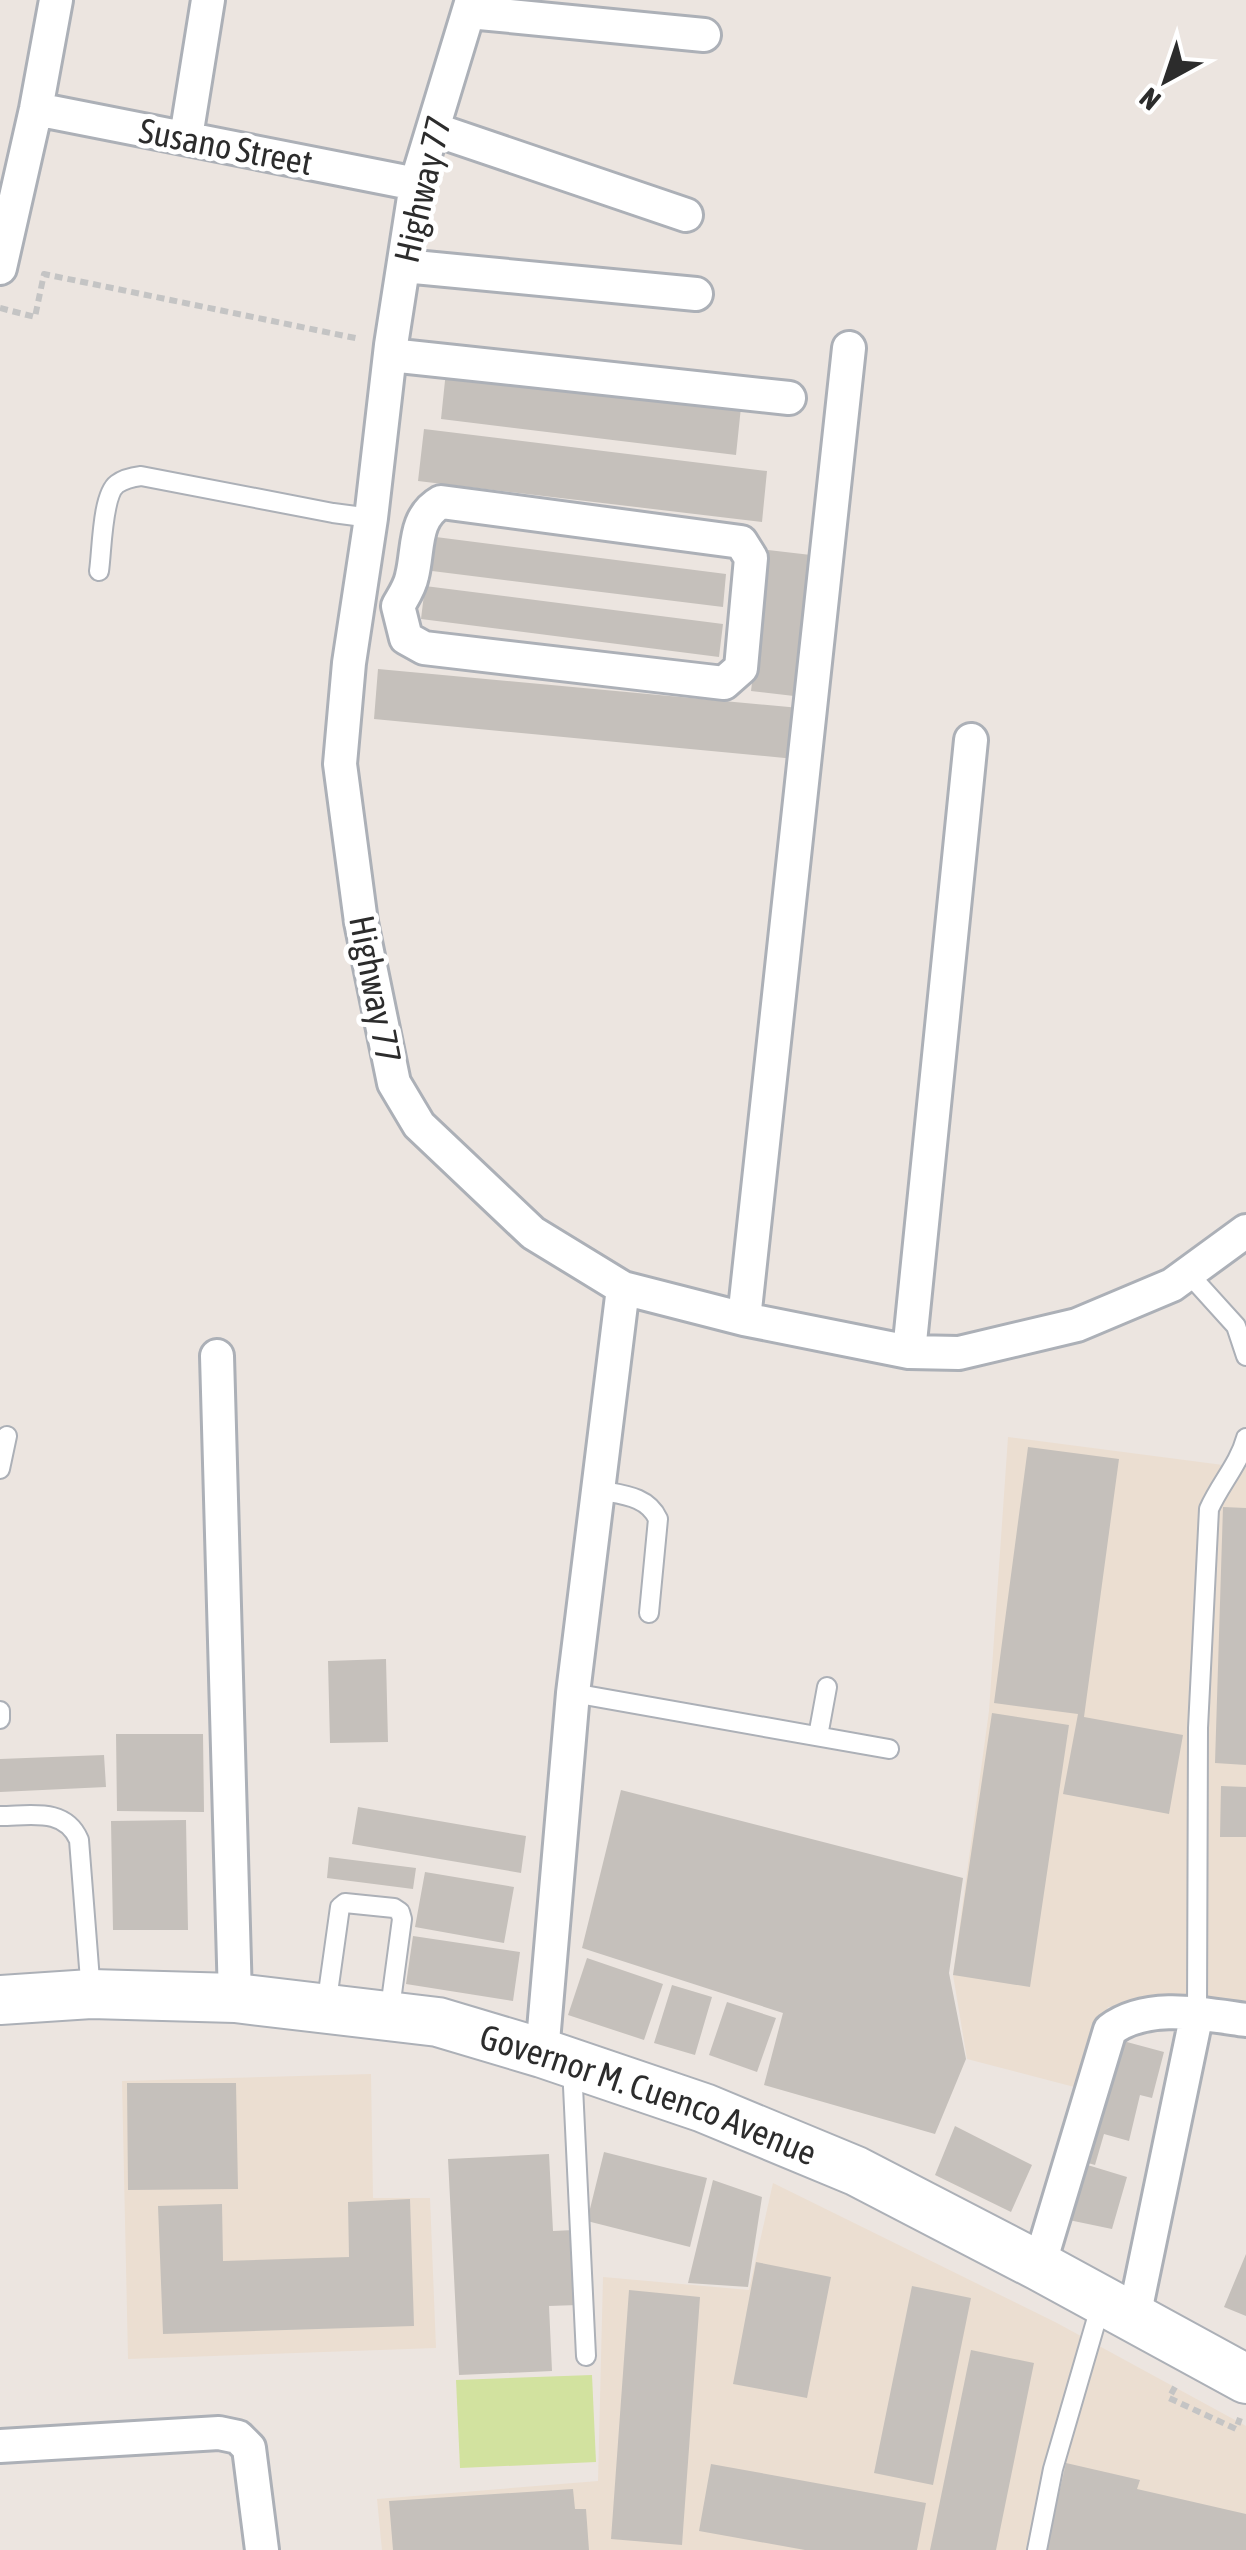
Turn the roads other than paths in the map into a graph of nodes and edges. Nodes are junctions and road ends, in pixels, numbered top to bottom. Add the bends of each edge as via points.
1 (56, 0) edge
2 (208, 0) edge
3 (470, 6) edge
4 (704, 36) dead end
5 (36, 109) junction
6 (433, 129) junction
7 (186, 137) junction
8 (416, 184) junction
9 (686, 215) dead end
10 (404, 266) junction
11 (0, 268) edge
12 (696, 294) dead end
13 (849, 348) dead end
14 (390, 350) junction
15 (788, 398) dead end
16 (371, 518) junction
17 (99, 571) dead end
18 (357, 602) junction
19 (398, 606) junction
20 (971, 740) dead end
21 (1246, 1232) edge
22 (1188, 1273) junction
23 (623, 1288) junction
24 (744, 1319) junction
25 (909, 1352) junction
26 (217, 1356) dead end
27 (1246, 1356) edge
28 (7, 1436) dead end
29 (1246, 1438) edge
30 (0, 1469) edge
31 (597, 1490) junction
32 (649, 1613) dead end
33 (827, 1687) dead end
34 (573, 1693) junction
35 (0, 1711) edge
36 (0, 1719) edge
37 (818, 1736) junction
38 (889, 1749) dead end
39 (0, 1816) edge
40 (91, 1994) junction
41 (235, 1998) junction
42 (0, 2000) edge
43 (325, 2009) junction
44 (1197, 2013) junction
45 (389, 2016) junction
46 (1246, 2020) edge
47 (557, 2058) junction
48 (1039, 2266) junction
49 (1118, 2308) junction
50 (586, 2356) dead end
51 (1246, 2379) edge
52 (0, 2446) edge
53 (262, 2550) edge
54 (1037, 2550) edge

1 - 5 street
2 - 7 street
3 - 4 street
3 - 6 street, Highway 77
5 - 7 street, Susano Street
5 - 11 street
6 - 8 street, Highway 77
6 - 9 street
7 - 8 street, Susano Street
8 - 10 street, Highway 77
10 - 12 street
10 - 14 street, Highway 77
13 - 24 street
14 - 15 street
14 - 16 street, Highway 77
16 - 17 lane via 130,478 108,495
16 - 18 street, Highway 77
18 - 19 street
18 - 23 street, Highway 77 via 340,764 394,1083 419,1125 533,1233
19 - 19 street via 406,638 424,648 724,683 741,668 751,558 741,542 441,502 420,522 412,581
20 - 25 street
21 - 22 street, Highway 77
22 - 25 street, Highway 77 via 1077,1325 959,1353
22 - 27 lane via 1236,1326
23 - 24 street, Highway 77
23 - 31 street
24 - 25 street, Highway 77
26 - 41 street
28 - 30 lane
29 - 44 lane via 1209,1509 1198,1728
31 - 32 lane via 642,1499 658,1519
31 - 34 street
33 - 37 lane
34 - 37 lane
34 - 47 street
35 - 36 lane
37 - 38 lane
39 - 40 lane via 54,1816 76,1832
40 - 41 main road, Governor M. Cuenco Avenue
40 - 42 main road, Governor M. Cuenco Avenue
41 - 43 main road, Governor M. Cuenco Avenue
43 - 45 main road, Governor M. Cuenco Avenue
43 - 45 lane via 338,1912 345,1902 400,1912
44 - 46 street
44 - 48 street via 1126,2018 1110,2030
44 - 49 street
45 - 47 main road, Governor M. Cuenco Avenue via 438,2022
47 - 48 main road, Governor M. Cuenco Avenue via 704,2108 856,2171
47 - 50 lane
48 - 49 main road, Governor M. Cuenco Avenue
49 - 51 main road, Governor M. Cuenco Avenue
49 - 54 lane via 1054,2470
52 - 53 street via 238,2437 249,2448

